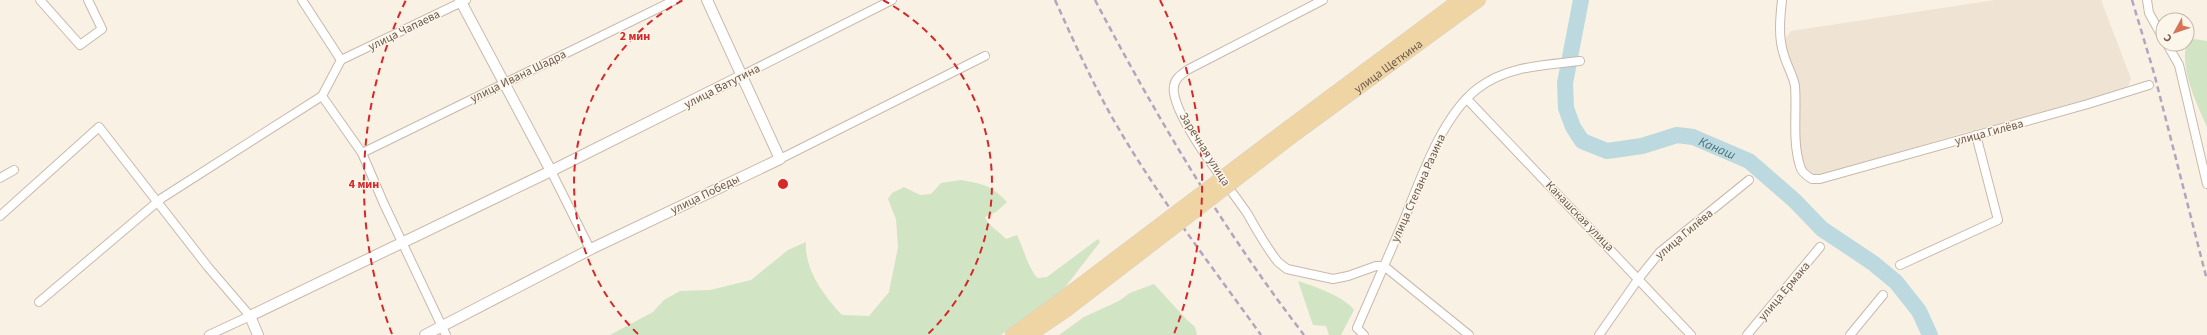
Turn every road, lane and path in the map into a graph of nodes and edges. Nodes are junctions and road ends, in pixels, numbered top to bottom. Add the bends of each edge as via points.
1 (40, 0) edge
2 (88, 0) edge
3 (302, 0) edge
4 (675, 0) edge
5 (707, 0) edge
6 (892, 0) edge
7 (1323, 0) edge
8 (1459, 0) edge
9 (1479, 0) edge
10 (1782, 0) edge
11 (2147, 0) edge
12 (462, 1) edge
13 (2155, 24) edge
14 (2172, 52) edge
15 (985, 56) dead end
16 (341, 60) junction
17 (1580, 61) dead end
18 (741, 76) junction
19 (504, 83) junction
20 (2148, 85) dead end
21 (322, 96) junction
22 (1467, 99) junction
23 (1293, 130) junction
24 (1976, 135) junction
25 (362, 153) junction
26 (780, 159) junction
27 (14, 170) dead end
28 (551, 171) junction
29 (0, 178) edge
30 (1750, 180) dead end
31 (2207, 184) edge
32 (157, 202) junction
33 (0, 216) edge
34 (404, 242) junction
35 (1820, 247) dead end
36 (590, 249) junction
37 (1900, 265) dead end
38 (1384, 266) junction
39 (1639, 278) junction
40 (1883, 294) dead end
41 (39, 302) dead end
42 (1063, 305) junction
43 (250, 316) junction
44 (444, 331) edge
45 (208, 335) edge
46 (258, 335) edge
47 (425, 335) edge
48 (1012, 335) edge
49 (1030, 335) edge
50 (1364, 335) edge
51 (1469, 335) edge
52 (1599, 335) edge
53 (1691, 335) edge
54 (1747, 335) edge
55 (1850, 335) edge

1 - 2 street via 80,45 102,29
3 - 16 street
4 - 19 street, улица Ивана Шадра
5 - 18 street
6 - 18 street, улица Ватутина
7 - 38 street, Заречная улица via 1189,68 1178,76 1174,92 1177,105 1196,139 1278,262 1287,269 1334,279 1376,266
8 - 23 main road
9 - 23 main road, улица Щеткина
10 - 24 street, улица Гилёва via 1780,25 1783,54 1794,84 1796,102 1795,140 1800,168 1812,179
11 - 13 street via 2149,13
12 - 16 street, улица Чапаева
12 - 19 street
14 - 31 street via 2179,65
15 - 26 street, улица Победы
16 - 21 street
17 - 22 street, улица Степана Разина via 1528,66 1502,75 1477,88
18 - 26 street
18 - 28 street, улица Ватутина
19 - 25 street, улица Ивана Шадра
19 - 28 street
20 - 24 street, улица Гилёва
21 - 25 street
21 - 32 street
22 - 38 street, улица Степана Разина via 1446,126 1428,162
22 - 39 street, Канашская улица
23 - 42 main road, bridge
24 - 37 street via 1998,220
25 - 34 street
26 - 36 street, улица Победы
27 - 29 street
28 - 34 street, улица Ватутина
28 - 36 street
30 - 39 street, улица Гилёва via 1660,252
32 - 33 street via 99,127
32 - 41 street
32 - 43 street
34 - 43 street, улица Ватутина
34 - 44 street
35 - 54 street, улица Ермака
36 - 44 street, улица Победы
38 - 50 street, улица Степана Разина via 1357,328
38 - 51 street
39 - 52 street, улица Гилёва
39 - 53 street, Канашская улица
40 - 55 street
42 - 48 main road
42 - 49 main road
43 - 45 street
43 - 46 street
44 - 47 street, улица Победы

